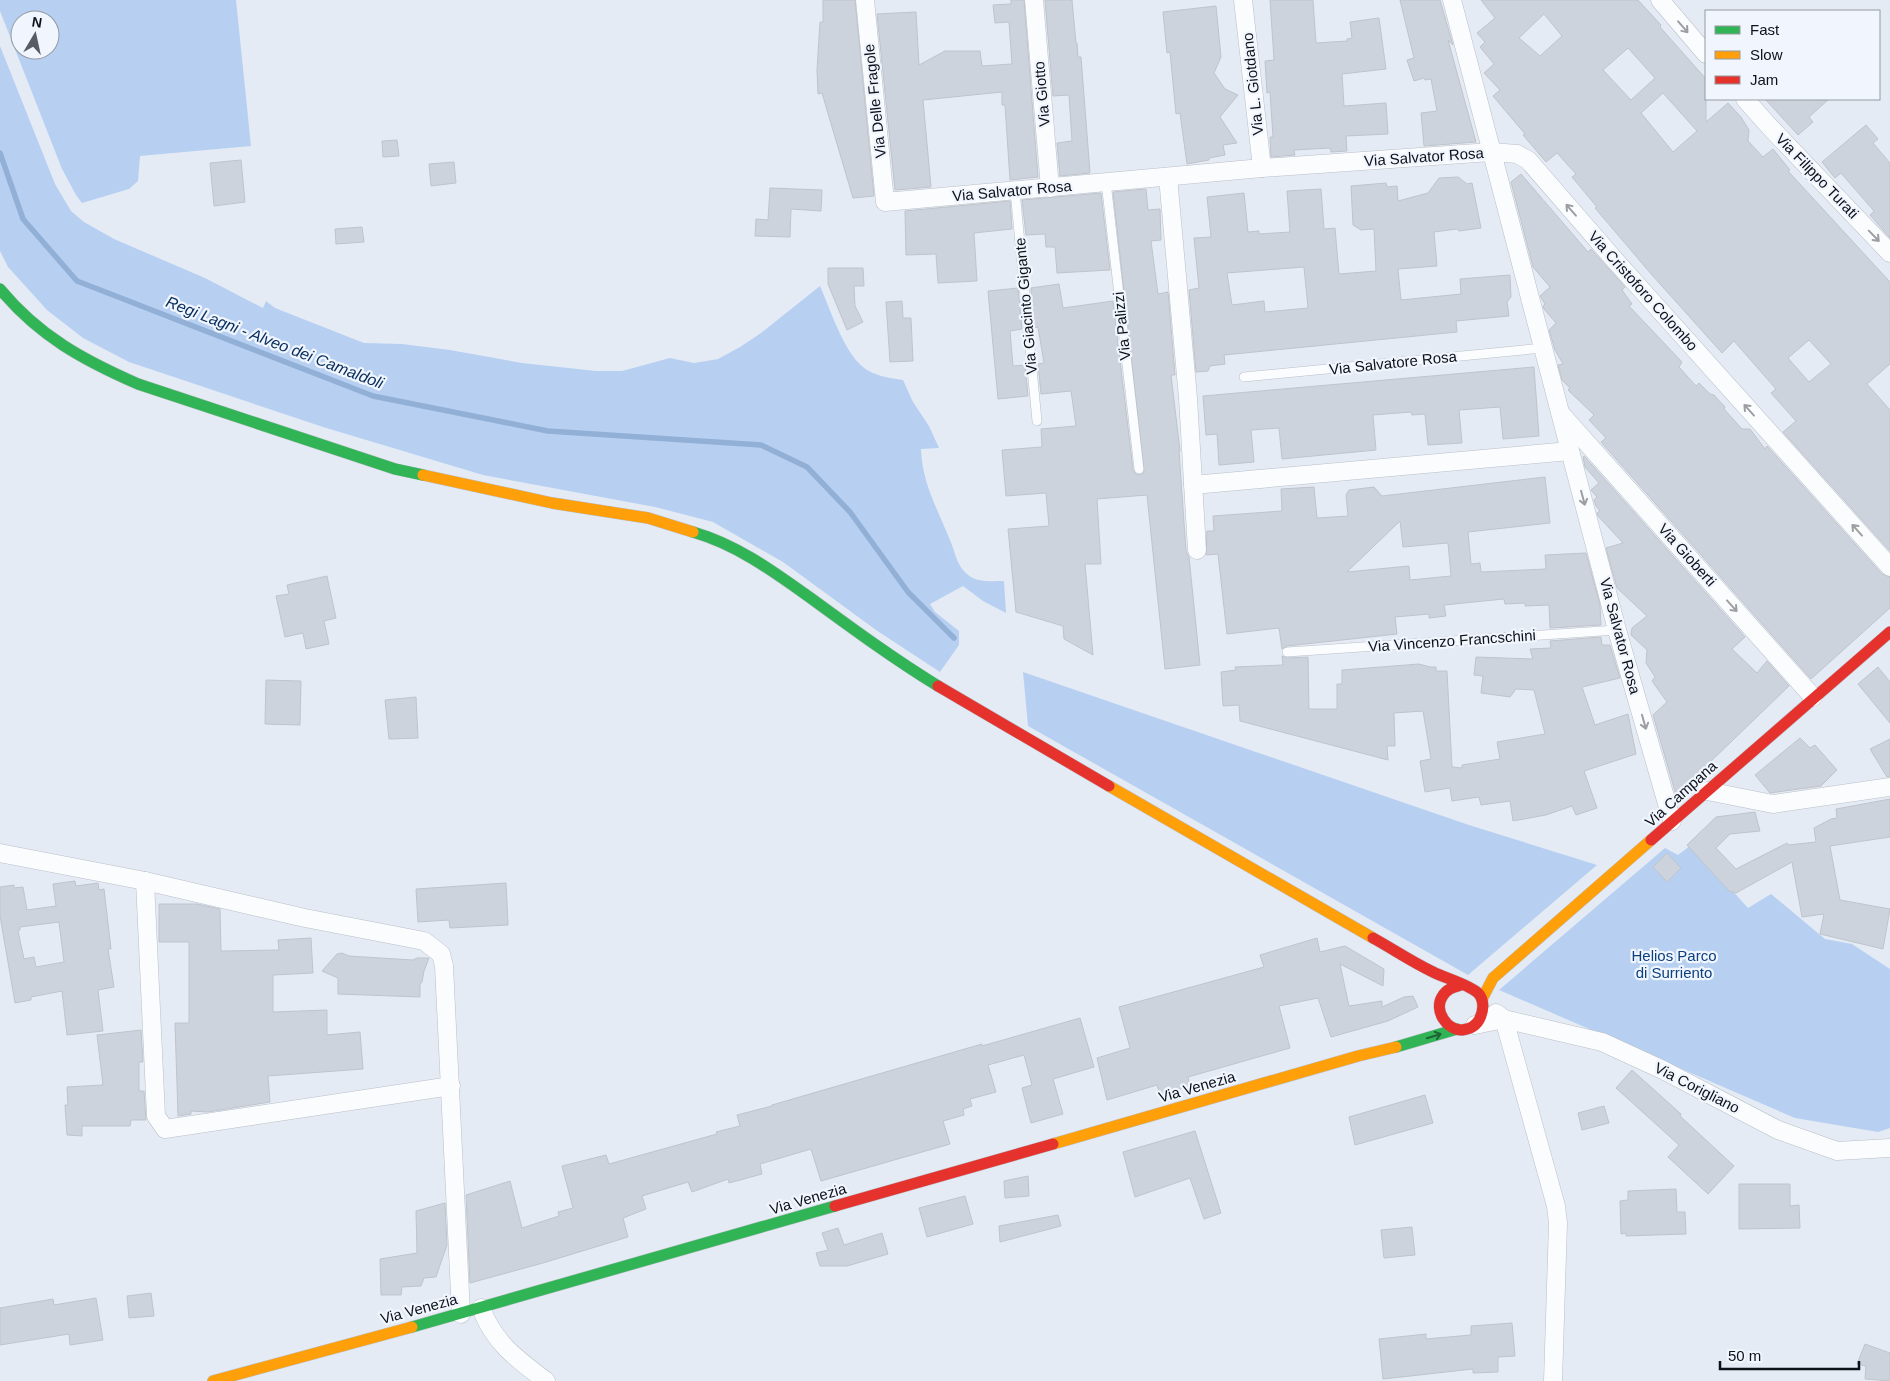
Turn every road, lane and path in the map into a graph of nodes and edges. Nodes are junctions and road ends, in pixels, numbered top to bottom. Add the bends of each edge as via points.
1 (866, 0) edge
2 (1034, 0) edge
3 (1244, 0) edge
4 (1452, 0) edge
5 (1660, 0) edge
6 (1705, 53) edge
7 (1746, 100) edge
8 (1491, 152) junction
9 (1262, 168) junction
10 (1168, 177) junction
11 (1106, 182) junction
12 (1050, 188) junction
13 (1016, 191) junction
14 (885, 202) joint
15 (1890, 253) edge
16 (0, 289) edge
17 (1543, 348) junction
18 (1244, 377) dead end
19 (1560, 413) junction
20 (1038, 421) dead end
21 (1570, 451) junction
22 (1138, 469) dead end
23 (1193, 485) junction
24 (1197, 550) dead end
25 (1890, 567) edge
26 (1617, 630) junction
27 (1890, 632) edge
28 (1287, 652) dead end
29 (1813, 698) junction
30 (1890, 787) edge
31 (1707, 791) junction
32 (1668, 825) junction
33 (0, 853) edge
34 (145, 881) junction
35 (1427, 968) junction
36 (1493, 978) junction
37 (1465, 985) junction
38 (1441, 998) junction
39 (1482, 1000) junction
40 (1430, 1016) dead end
41 (1504, 1019) junction
42 (1474, 1025) junction
43 (1457, 1029) junction
44 (1420, 1030) dead end
45 (1411, 1044) junction
46 (450, 1086) junction
47 (1890, 1148) edge
48 (481, 1308) junction
49 (461, 1314) junction
50 (213, 1381) edge
51 (546, 1381) edge
52 (1553, 1381) edge

1 - 14 street, Via Delle Fragole
2 - 12 street, Via Giotto
3 - 9 street, Via L. Giotdano
4 - 8 street
5 -> 6 street
7 -> 15 street, Via Filippo Turati
8 - 9 street, Via Salvator Rosa
8 - 17 street, Via Salvator Rosa
25 -> 8 street, Via Cristoforo Colombo via 1528,160 1517,154
9 - 10 street, Via Salvator Rosa
10 - 11 street, Via Salvator Rosa
10 - 23 street
11 - 12 street, Via Salvator Rosa
11 - 22 lane, Via Palizzi
12 - 13 street, Via Salvator Rosa
13 - 14 street, Via Salvator Rosa
13 - 20 lane, Via Giacinto Gigante
16 - 35 main road via 32,323 62,347 138,384 395,469 552,503 648,518 727,544 764,565 923,677 1240,863
17 - 18 lane, Via Salvatore Rosa
17 - 19 street, Via Salvator Rosa
19 - 21 street, Via Salvator Rosa
19 -> 29 street, Via Gioberti
21 - 23 street
21 -> 26 street, Via Salvator Rosa
23 - 24 street
26 - 28 lane, Via Vincenzo Francschini
26 -> 32 street, Via Salvator Rosa
27 - 29 main road, Via Campana
29 - 31 main road, Via Campana
30 - 31 street via 1773,804
31 - 32 main road, Via Campana
32 - 36 main road, Via Campana
33 - 34 street
34 - 46 street via 305,918 424,941 441,954 444,966
34 - 46 street via 156,1116 165,1129
35 - 37 main road
35 - 38 main road
36 - 37 main road
36 - 39 main road
37 - 38 main road via 1454,986
37 - 39 main road via 1474,989
38 - 40 main road
38 - 43 main road via 1439,1009 1445,1022
39 - 41 street
39 - 42 main road via 1482,1014
41 - 42 street
41 - 47 street, Via Corigliano via 1602,1042 1778,1130 1837,1151
41 - 52 street via 1556,1206
42 - 43 main road
45 -> 43 main road, Via Venezia
44 - 45 main road
45 - 48 main road, Via Venezia via 1358,1056
46 - 49 street
48 - 49 main road, Via Venezia
48 - 51 street via 494,1335
49 - 50 main road, Via Venezia

